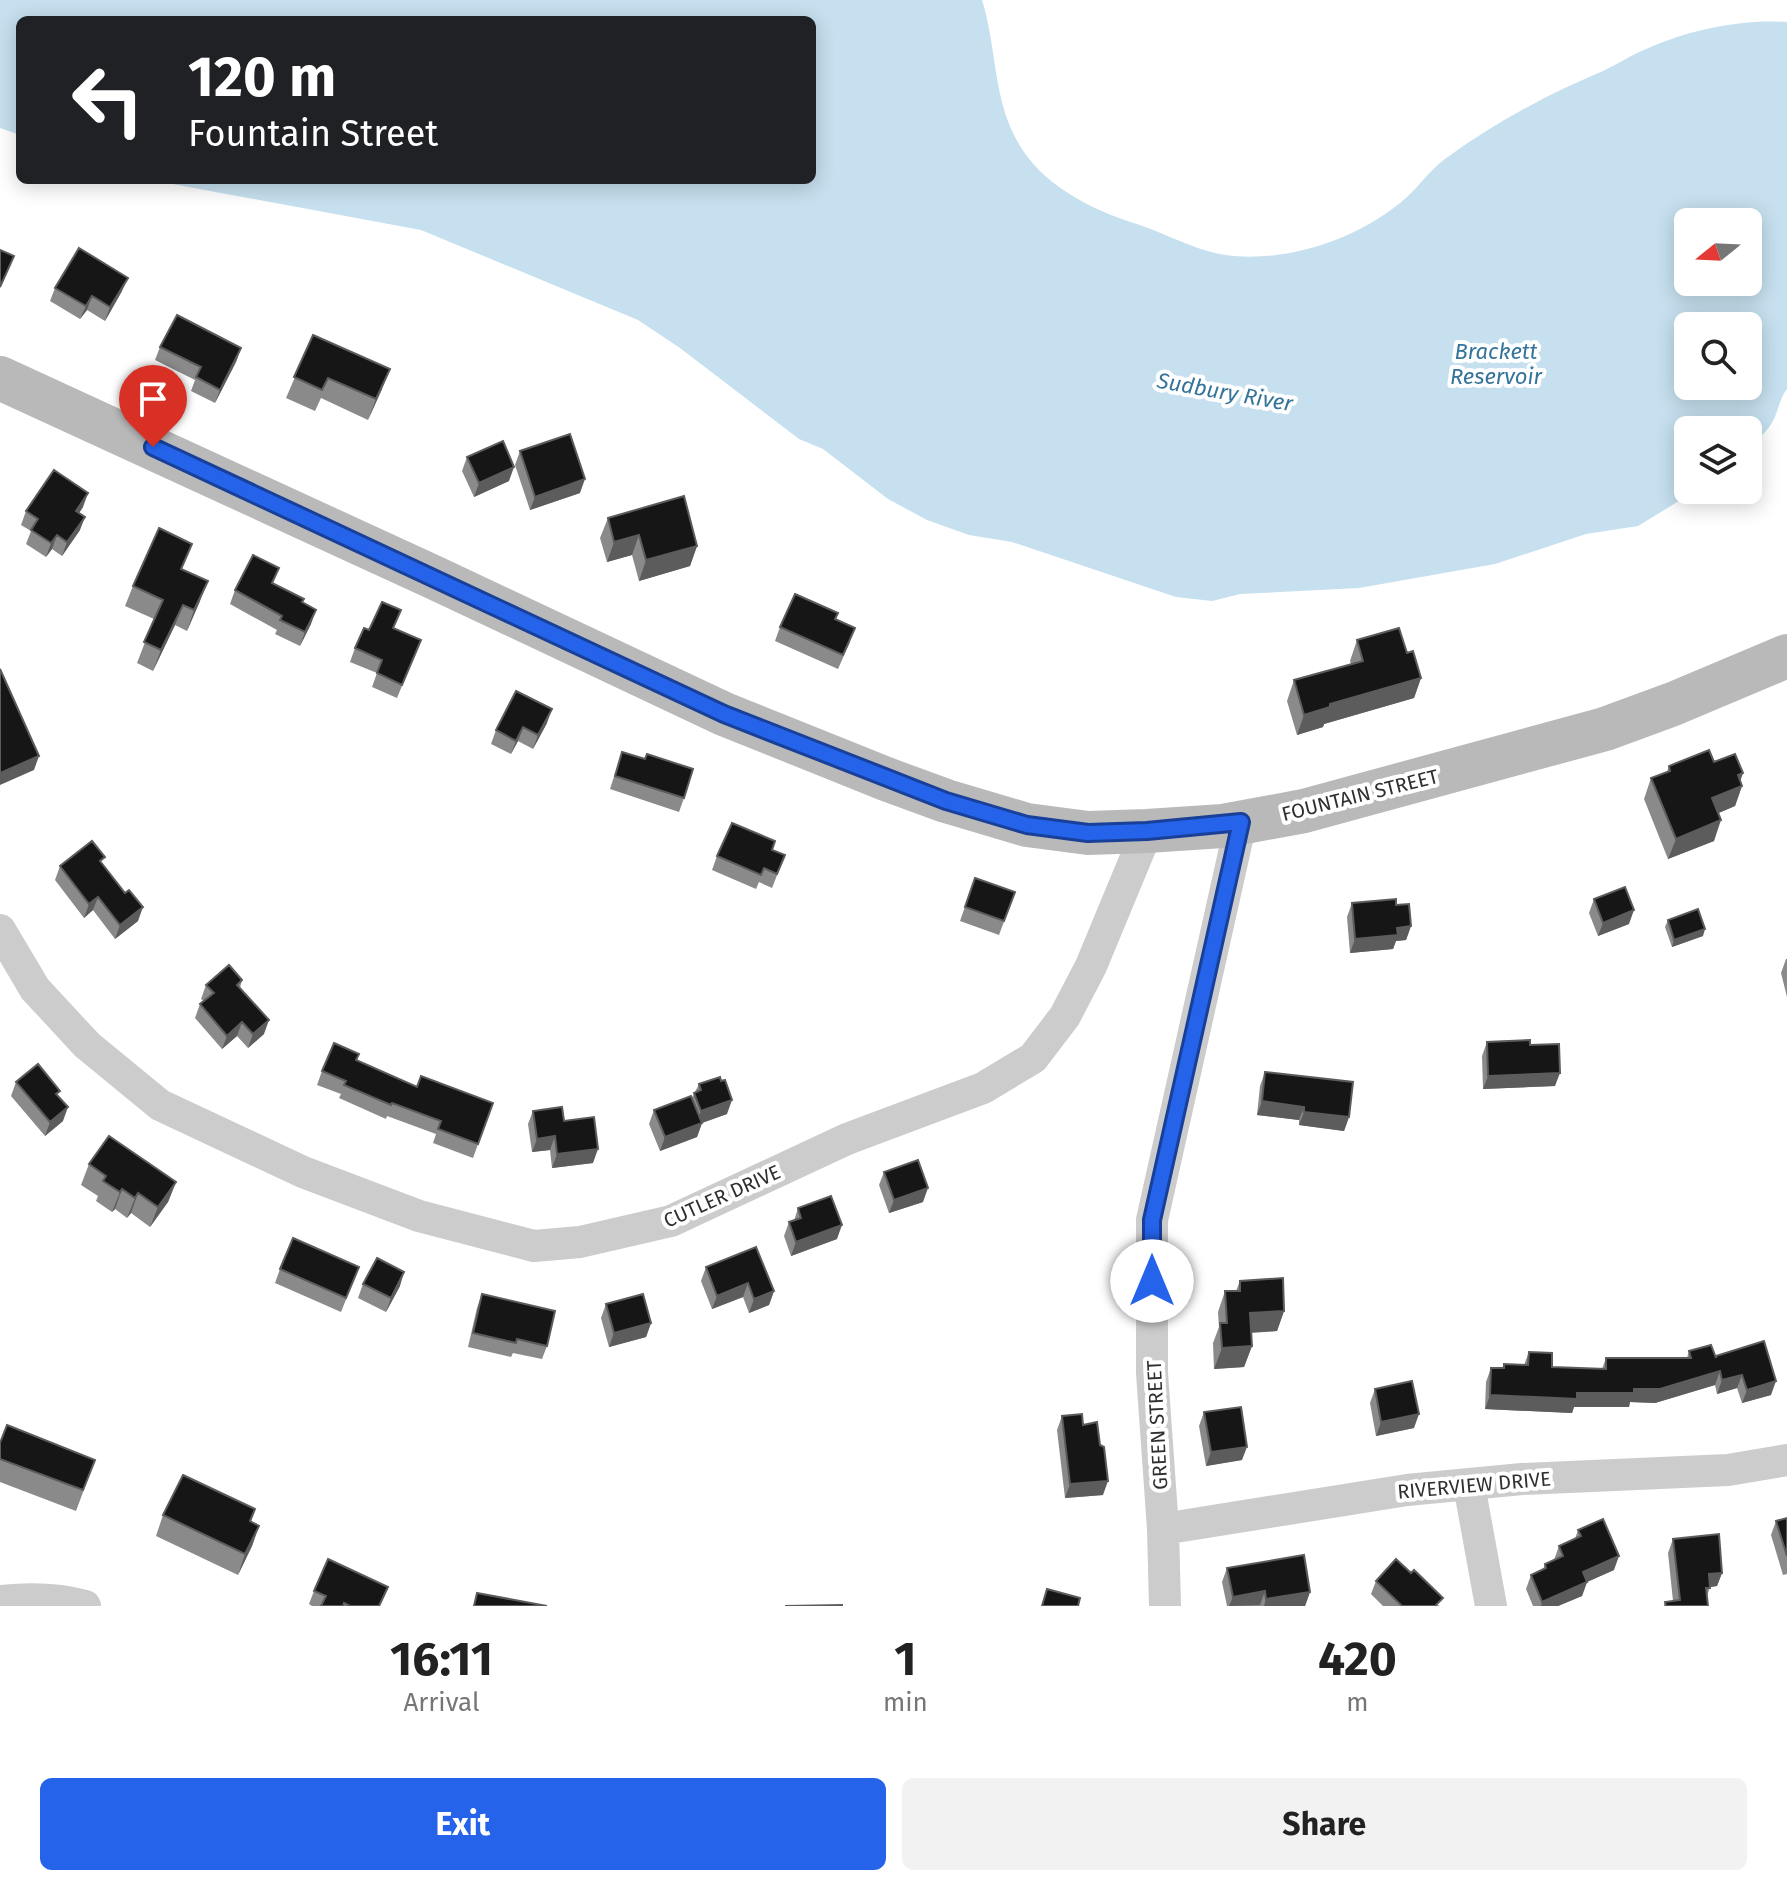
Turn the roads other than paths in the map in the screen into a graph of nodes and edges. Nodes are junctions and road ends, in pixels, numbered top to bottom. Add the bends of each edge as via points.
1 (0, 378) edge
2 (1787, 656) edge
3 (1241, 822) junction
4 (1147, 831) junction
5 (0, 930) edge
6 (1787, 1460) edge
7 (1469, 1485) junction
8 (1163, 1529) junction
9 (0, 1601) edge
10 (85, 1606) edge
11 (1165, 1606) edge
12 (1491, 1606) edge

1 - 4 street, FOUNTAIN STREET via 724,714 886,779 1027,825 1088,833
2 - 3 street, FOUNTAIN STREET via 1605,729 1304,811
3 - 4 street, FOUNTAIN STREET
3 - 8 street, GREEN STREET via 1152,1220 1152,1373
4 - 5 street, CUTLER DRIVE via 1091,966 1065,1016 1033,1058 983,1088 847,1139 671,1221 580,1242 534,1246 419,1216 303,1172 160,1105 87,1045 35,989
6 - 7 street, RIVERVIEW DRIVE via 1728,1470
7 - 8 street, RIVERVIEW DRIVE
7 - 12 street
8 - 11 street, GREEN STREET
9 - 10 street via 32,1598

